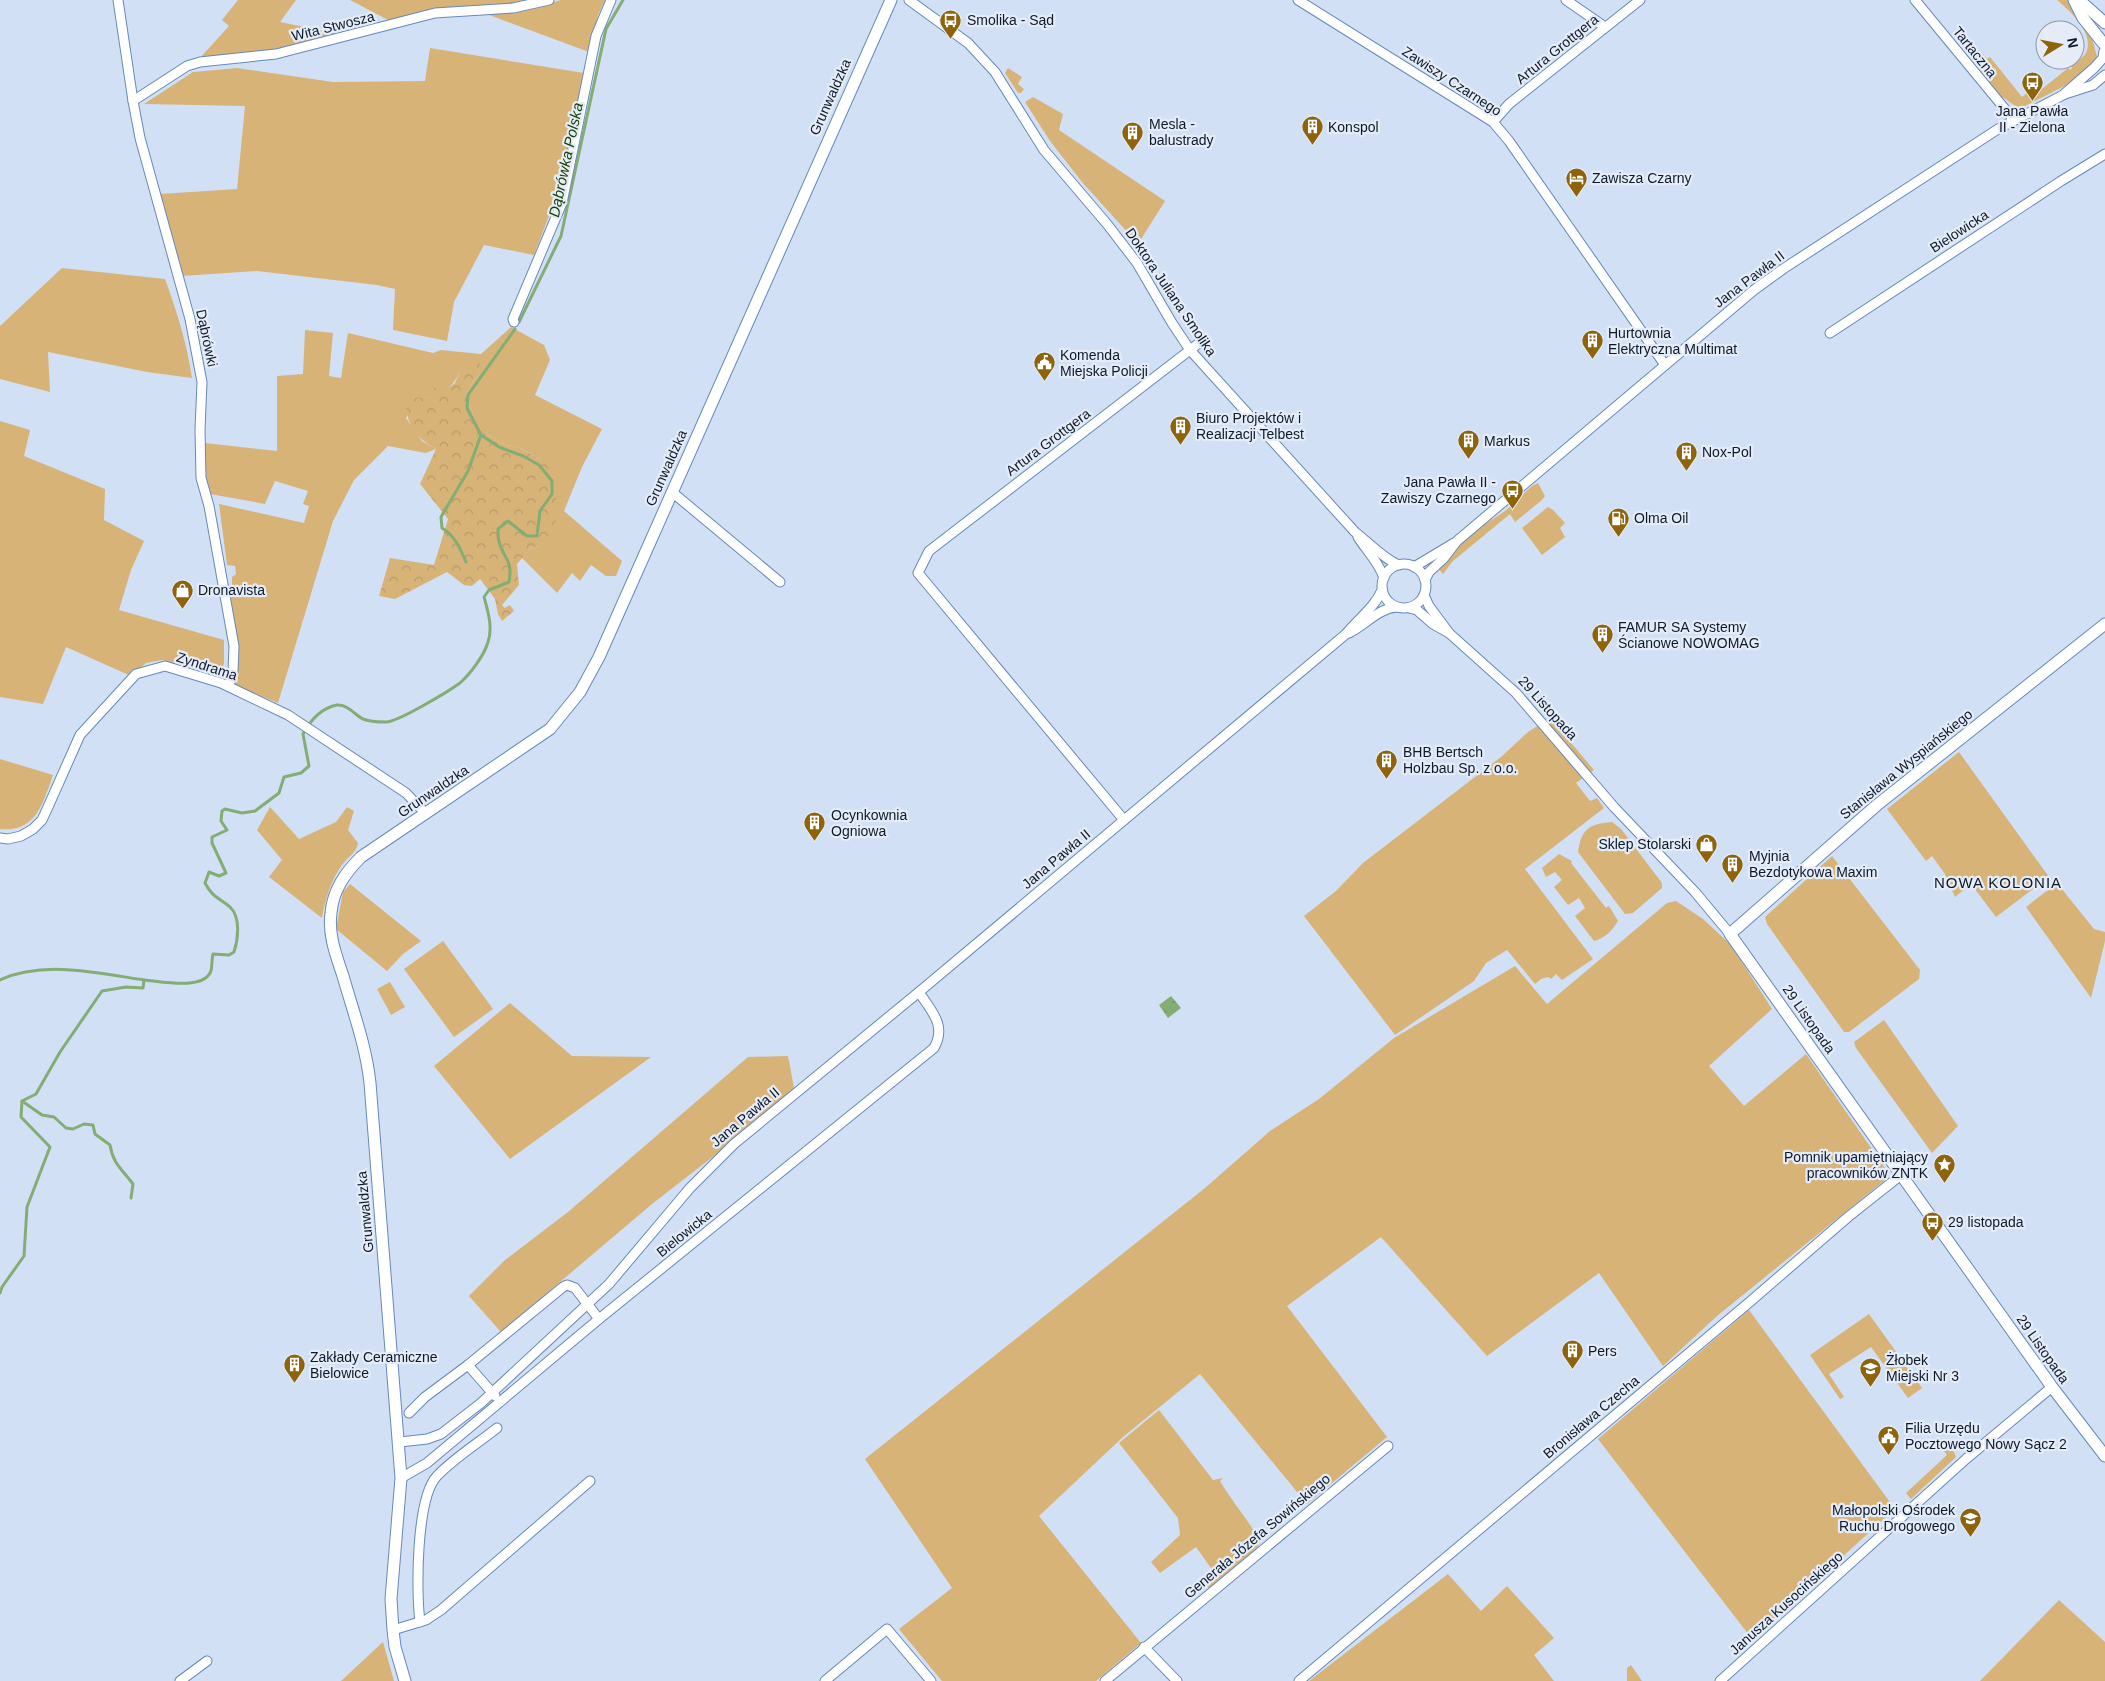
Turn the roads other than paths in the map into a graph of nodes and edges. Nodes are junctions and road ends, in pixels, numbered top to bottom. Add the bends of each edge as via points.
1 (118, 0) edge
2 (549, 0) edge
3 (611, 0) edge
4 (890, 0) edge
5 (910, 0) edge
6 (1298, 0) edge
7 (1566, 0) edge
8 (1640, 0) edge
9 (1916, 0) edge
10 (2074, 0) edge
11 (2079, 0) edge
12 (2105, 23) edge
13 (1604, 27) junction
14 (2104, 46) edge
15 (2105, 75) edge
16 (2063, 95) junction
17 (133, 101) junction
18 (2014, 120) junction
19 (1493, 122) junction
20 (2105, 154) edge
21 (514, 322) dead end
22 (1830, 333) dead end
23 (1203, 340) dead end
24 (1190, 350) junction
25 (1665, 365) junction
26 (672, 492) junction
27 (1355, 532) junction
28 (1457, 542) junction
29 (1398, 565) junction
30 (1414, 567) junction
31 (1384, 578) junction
32 (1425, 580) junction
33 (780, 582) dead end
34 (1382, 590) junction
35 (1424, 595) junction
36 (1396, 607) junction
37 (1408, 608) junction
38 (2105, 624) edge
39 (1449, 633) junction
40 (1346, 634) junction
41 (229, 686) junction
42 (426, 814) junction
43 (1124, 820) junction
44 (0, 838) edge
45 (1730, 934) junction
46 (918, 992) junction
47 (1901, 1175) junction
48 (588, 1305) junction
49 (599, 1319) junction
50 (468, 1365) junction
51 (2052, 1387) junction
52 (492, 1392) junction
53 (499, 1403) junction
54 (409, 1413) dead end
55 (497, 1428) dead end
56 (400, 1442) junction
57 (1388, 1446) dead end
58 (2105, 1456) edge
59 (402, 1478) junction
60 (590, 1481) dead end
61 (420, 1622) junction
62 (393, 1630) junction
63 (1144, 1647) junction
64 (207, 1661) dead end
65 (180, 1681) edge
66 (405, 1681) edge
67 (826, 1681) edge
68 (931, 1681) edge
69 (1105, 1681) edge
70 (1177, 1681) edge
71 (1299, 1681) edge
72 (1720, 1681) edge

1 - 17 street, Dąbrówki
2 - 17 street, Wita Stwosza via 513,8 435,14 276,54 200,62 187,66
3 - 21 street via 596,36 562,203
4 - 26 street, Grunwaldzka
5 - 24 street, Doktora Juliana Smolika via 968,43 995,72 1044,150 1108,224 1137,264
6 - 19 street, Zawiszy Czarnego
7 - 13 street
8 - 13 street, Artura Grottgera
9 - 18 street, Tartaczna
10 - 14 street
11 - 12 street
13 - 19 street, Artura Grottgera via 1509,104
14 - 16 street, Jana Pawła II via 2103,58 2098,65
15 - 16 street, Jana Pawła II via 2093,85
16 - 18 street, Jana Pawła II
17 - 41 street, Dąbrówki via 140,138 190,319 202,382 201,478 234,646
18 - 25 street, Jana Pawła II via 1767,280
19 - 25 street, Zawiszy Czarnego
20 - 22 street, Bielowicka
23 - 24 street, Artura Grottgera
24 - 27 street, Doktora Juliana Smolika
24 - 43 street, Artura Grottgera via 929,551 918,573
25 - 28 street, Jana Pawła II
26 - 33 street
26 - 42 street, Grunwaldzka via 596,664 567,710 550,729
27 - 29 street, Doktora Juliana Smolika
27 - 31 street, Doktora Juliana Smolika
28 - 30 street, Jana Pawła II
28 - 32 street, Jana Pawła II
29 - 30 street
29 - 31 street via 1391,568
30 - 32 street
31 - 34 street
32 - 35 street
34 - 36 street via 1386,599
34 - 40 street, Jana Pawła II via 1378,600
35 - 37 street
35 - 39 street, 29 Listopada
36 - 37 street
36 - 40 street, Jana Pawła II via 1382,610
37 - 39 street, 29 Listopada via 1417,610
38 - 45 street, Stanisława Wyspiańskiego via 1878,805
39 - 45 street, 29 Listopada via 1516,693
40 - 43 street, Jana Pawła II
41 - 42 street, Zyndrama via 313,730 406,793
41 - 44 street, Zyndrama via 165,666 136,674 80,735 42,820 21,836
42 - 56 street, Grunwaldzka via 349,868 336,892 330,914 331,937 367,1060
43 - 46 street, Jana Pawła II
45 - 47 street, 29 Listopada
46 - 48 street, Jana Pawła II via 716,1159
46 - 49 street, Bielowicka via 938,1023 939,1034 934,1048
47 - 51 street, 29 Listopada
47 - 71 street, Bronisława Czecha
48 - 49 street
48 - 50 street via 575,1288 567,1285
48 - 52 street, Jana Pawła II
49 - 53 street, Bielowicka
50 - 52 street
50 - 54 street
51 - 58 street, 29 Listopada
51 - 72 street, Janusza Kusocińskiego via 1966,1459
52 - 53 street
52 - 56 street, Jana Pawła II via 441,1434 427,1440
53 - 59 street, Bielowicka via 427,1463
55 - 61 street via 437,1476 428,1489 423,1511 417,1598
56 - 59 street, Grunwaldzka
57 - 63 street, Generała Józefa Sowińskiego
59 - 62 street, Grunwaldzka via 391,1599
60 - 61 street via 441,1610
61 - 62 street
62 - 66 street, Grunwaldzka
63 - 69 street, Generała Józefa Sowińskiego
63 - 70 street
64 - 65 street
67 - 68 street via 887,1629

